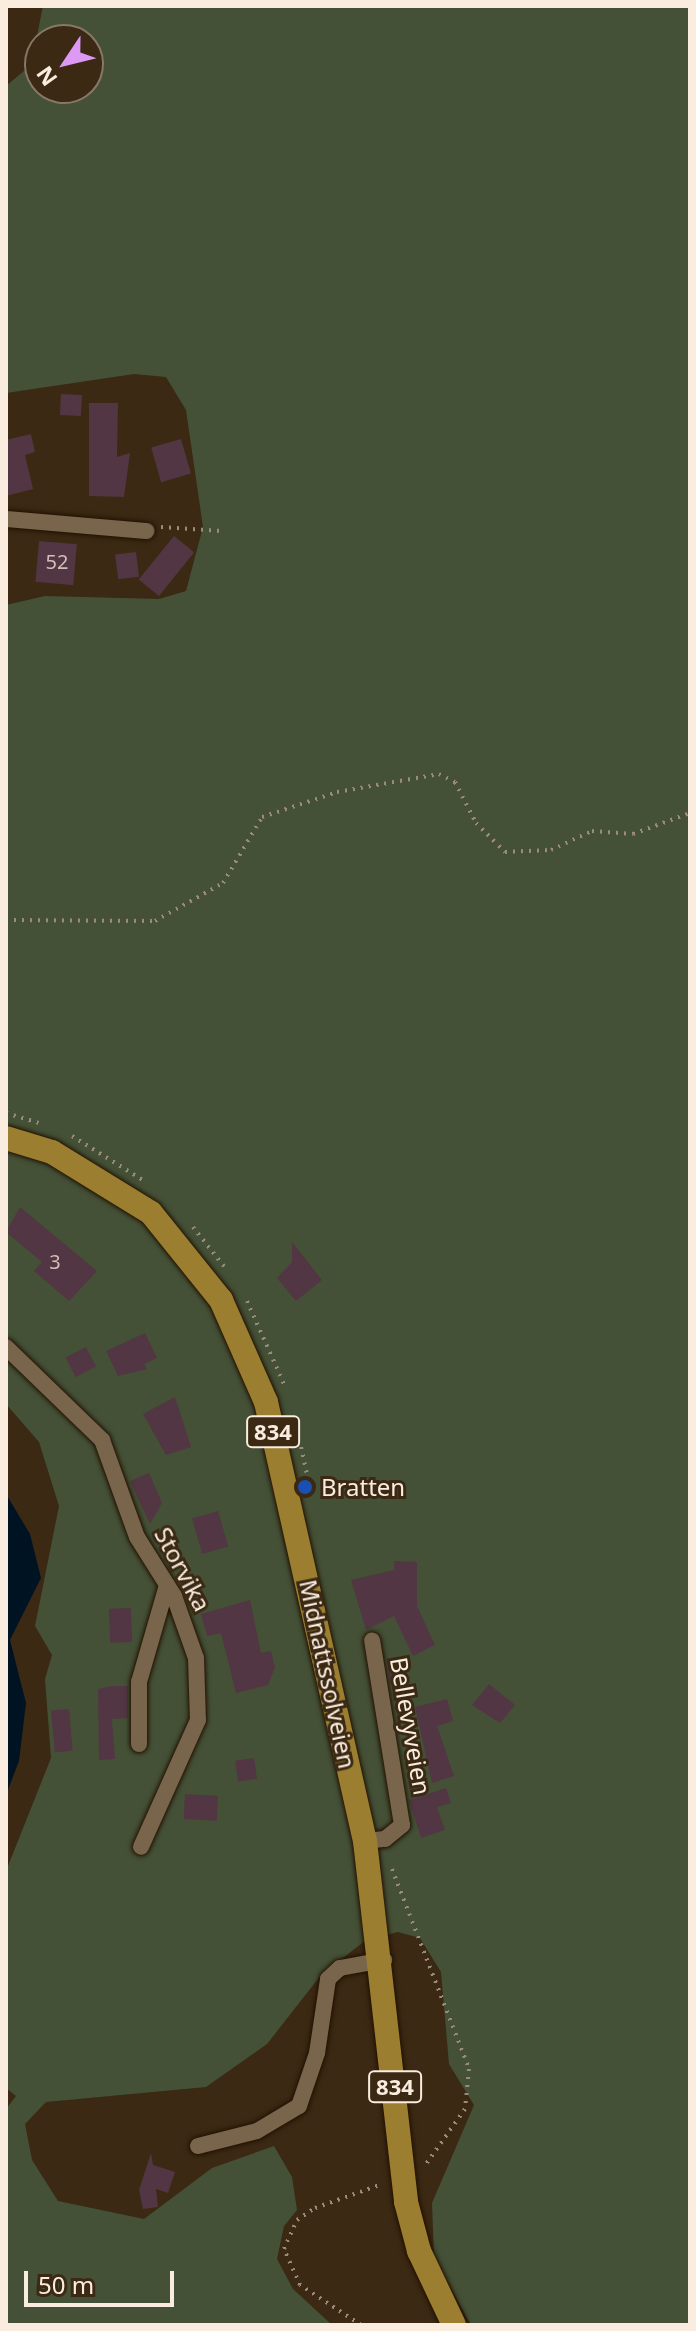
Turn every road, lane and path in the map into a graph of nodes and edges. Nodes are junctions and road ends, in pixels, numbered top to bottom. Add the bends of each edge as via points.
1 (6, 519) edge
2 (146, 531) joint
3 (221, 531) dead end
4 (690, 813) edge
5 (6, 920) edge
6 (6, 1138) edge
7 (6, 1347) edge
8 (167, 1585) junction
9 (372, 1640) dead end
10 (139, 1744) dead end
11 (375, 1840) junction
12 (141, 1847) dead end
13 (384, 1960) junction
14 (198, 2146) dead end
15 (421, 2169) dead end
16 (382, 2184) dead end
17 (361, 2325) edge
18 (454, 2325) edge

1 - 2 street
2 - 3 path
4 - 5 path via 633,834 592,831 551,850 505,852 476,823 455,782 439,774 337,792 262,817 223,883 155,921
6 - 11 main road, Midnattssolveien / 834 via 52,1152 151,1213 221,1300 266,1402
7 - 8 street, Storvika via 102,1440 137,1537
8 - 10 street via 139,1682
8 - 12 street, Storvika via 192,1644 202,1702
9 - 11 street, Bellevyveien via 402,1825
11 - 13 main road, Midnattssolveien / 834
11 - 15 path via 469,2069 465,2109
13 - 14 street via 340,1968 328,1979 317,2053 299,2106 257,2131
13 - 18 main road, Midnattssolveien / 834 via 406,2202 419,2251
16 - 17 path via 315,2208 297,2220 284,2249 300,2285

